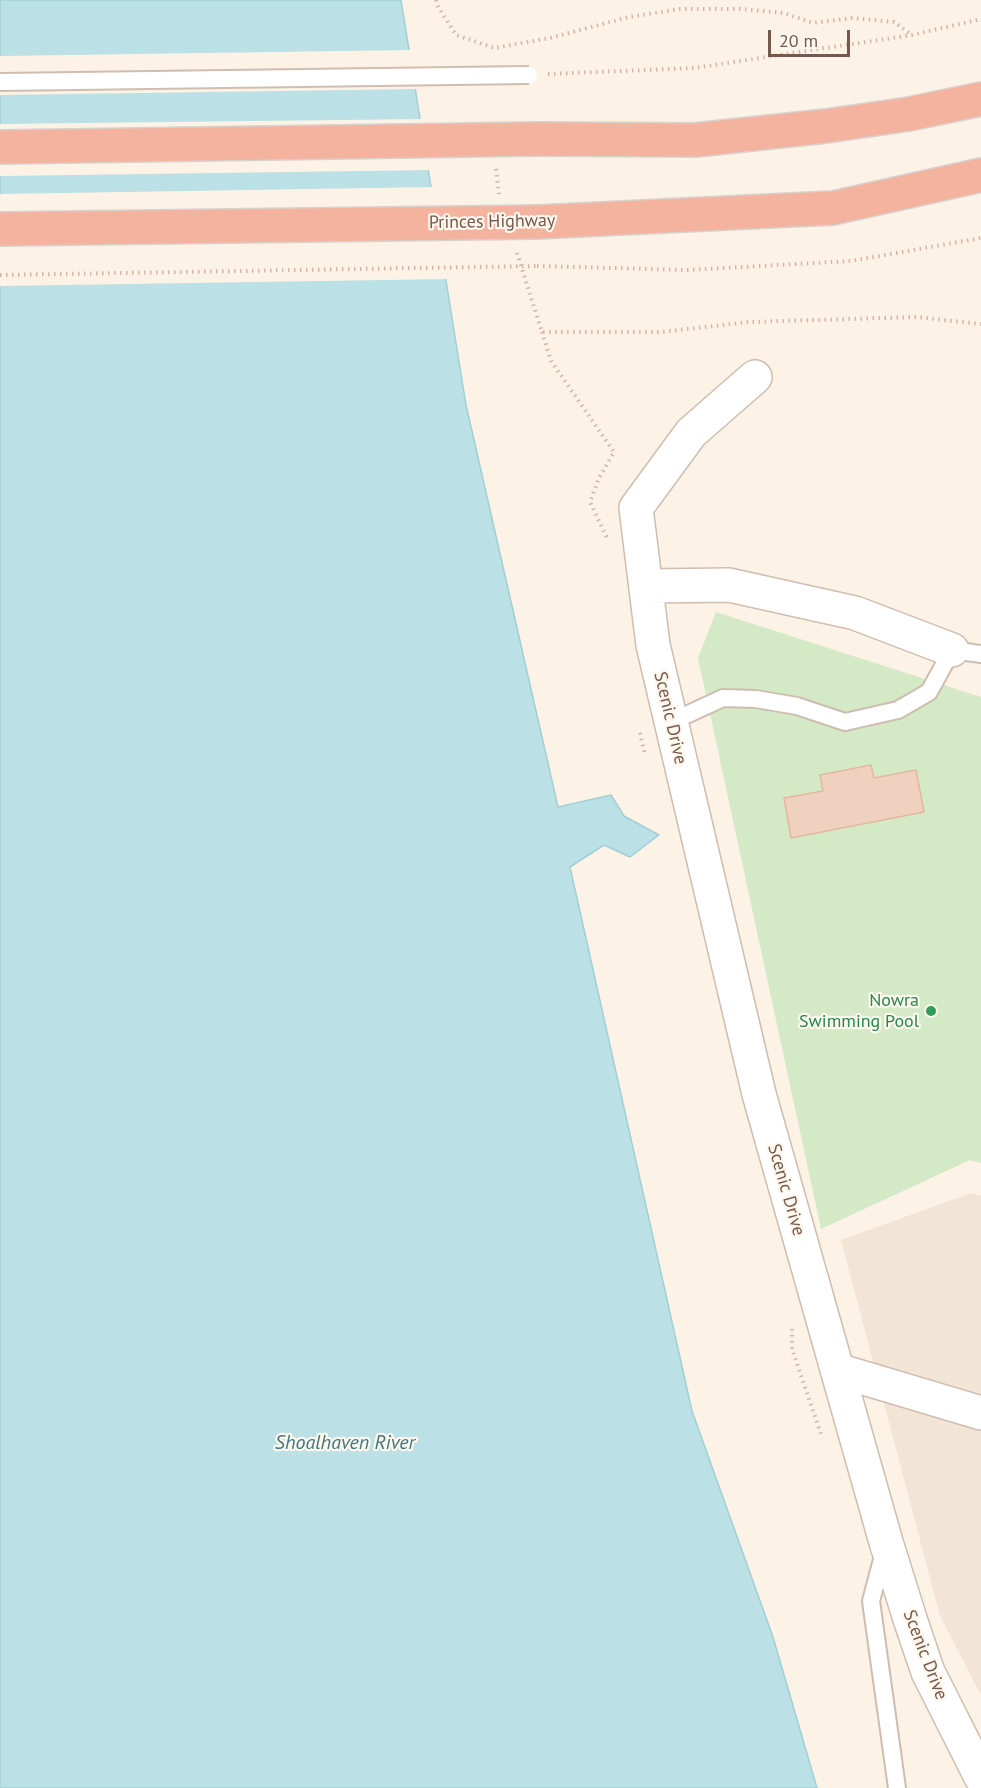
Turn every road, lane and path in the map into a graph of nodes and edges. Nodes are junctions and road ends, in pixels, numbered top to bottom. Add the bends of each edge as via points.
1 (436, 0) edge
2 (981, 19) edge
3 (912, 34) junction
4 (495, 48) junction
5 (494, 58) dead end
6 (529, 75) joint
7 (0, 82) edge
8 (981, 98) edge
9 (0, 147) edge
10 (496, 167) dead end
11 (981, 175) edge
12 (501, 200) dead end
13 (0, 229) edge
14 (981, 238) edge
15 (516, 249) dead end
16 (0, 275) edge
17 (981, 324) edge
18 (755, 377) dead end
19 (647, 586) junction
20 (967, 652) edge
21 (671, 722) junction
22 (837, 1370) junction
23 (981, 1413) edge
24 (886, 1542) junction
25 (981, 1777) edge
26 (897, 1788) edge

1 - 4 path via 456,35
2 - 3 path
3 - 4 path via 894,22 852,18 813,23 783,13 680,9
3 - 6 path via 694,68
4 - 5 path
6 - 7 lane, bridge
8 - 9 highway, bridge via 874,119 695,140
10 - 12 path
11 - 13 highway, Princes Highway, bridge via 833,208 537,222
14 - 16 path, bridge via 840,261 687,270 537,266
15 - 17 path via 542,332 661,332 749,322 916,317
18 - 19 street, Scenic Drive via 691,433 636,508
19 - 20 street via 729,585 855,613
19 - 21 street, Scenic Drive via 653,645
20 - 21 lane via 929,692 898,710 845,722 797,706 723,698
21 - 22 street, Scenic Drive via 759,1094
22 - 23 street
22 - 24 street, Scenic Drive
24 - 25 street, Scenic Drive via 928,1672
24 - 26 lane via 870,1601

